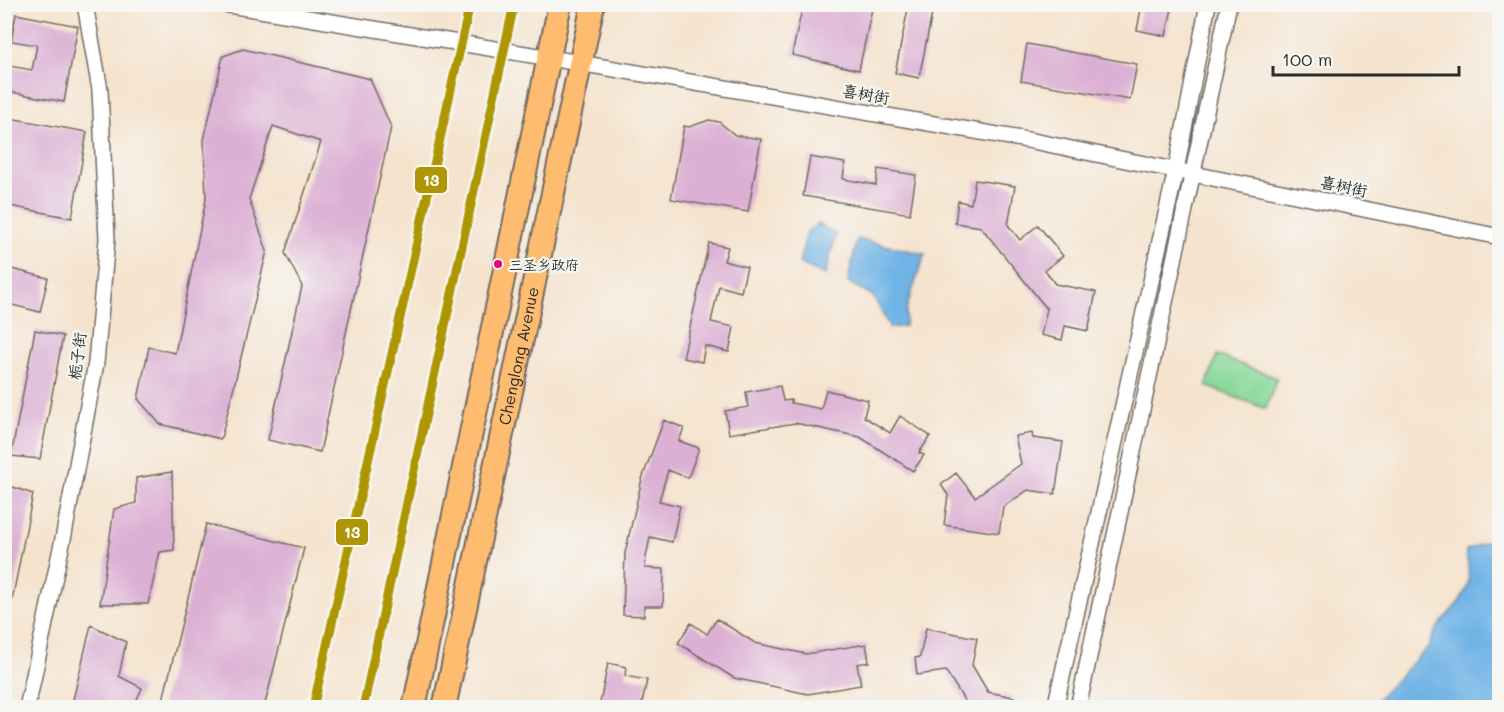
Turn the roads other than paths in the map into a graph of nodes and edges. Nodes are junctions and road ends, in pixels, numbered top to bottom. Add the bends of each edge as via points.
1 (85, 4) edge
2 (223, 4) edge
3 (560, 4) edge
4 (593, 4) edge
5 (1208, 4) edge
6 (1229, 4) edge
7 (281, 10) edge
8 (550, 58) junction
9 (582, 64) junction
10 (1176, 170) junction
11 (1195, 173) junction
12 (1500, 237) edge
13 (27, 708) edge
14 (414, 708) edge
15 (444, 708) edge
16 (1055, 708) edge
17 (1078, 708) edge

1 - 13 street, 栀子街 via 100,90 106,250 96,363
2 - 7 street, 喜树街
3 - 8 highway, Chenglong Avenue
4 - 9 highway, Chenglong Avenue
5 - 10 street
6 - 11 street
7 - 8 street, 喜树街
8 - 9 street, 喜树街
8 - 14 highway, Chenglong Avenue
9 - 10 street, 喜树街 via 1033,141
9 - 15 highway, Chenglong Avenue
10 - 11 street, 喜树街
10 - 16 street
11 - 12 street, 喜树街
11 - 17 street

